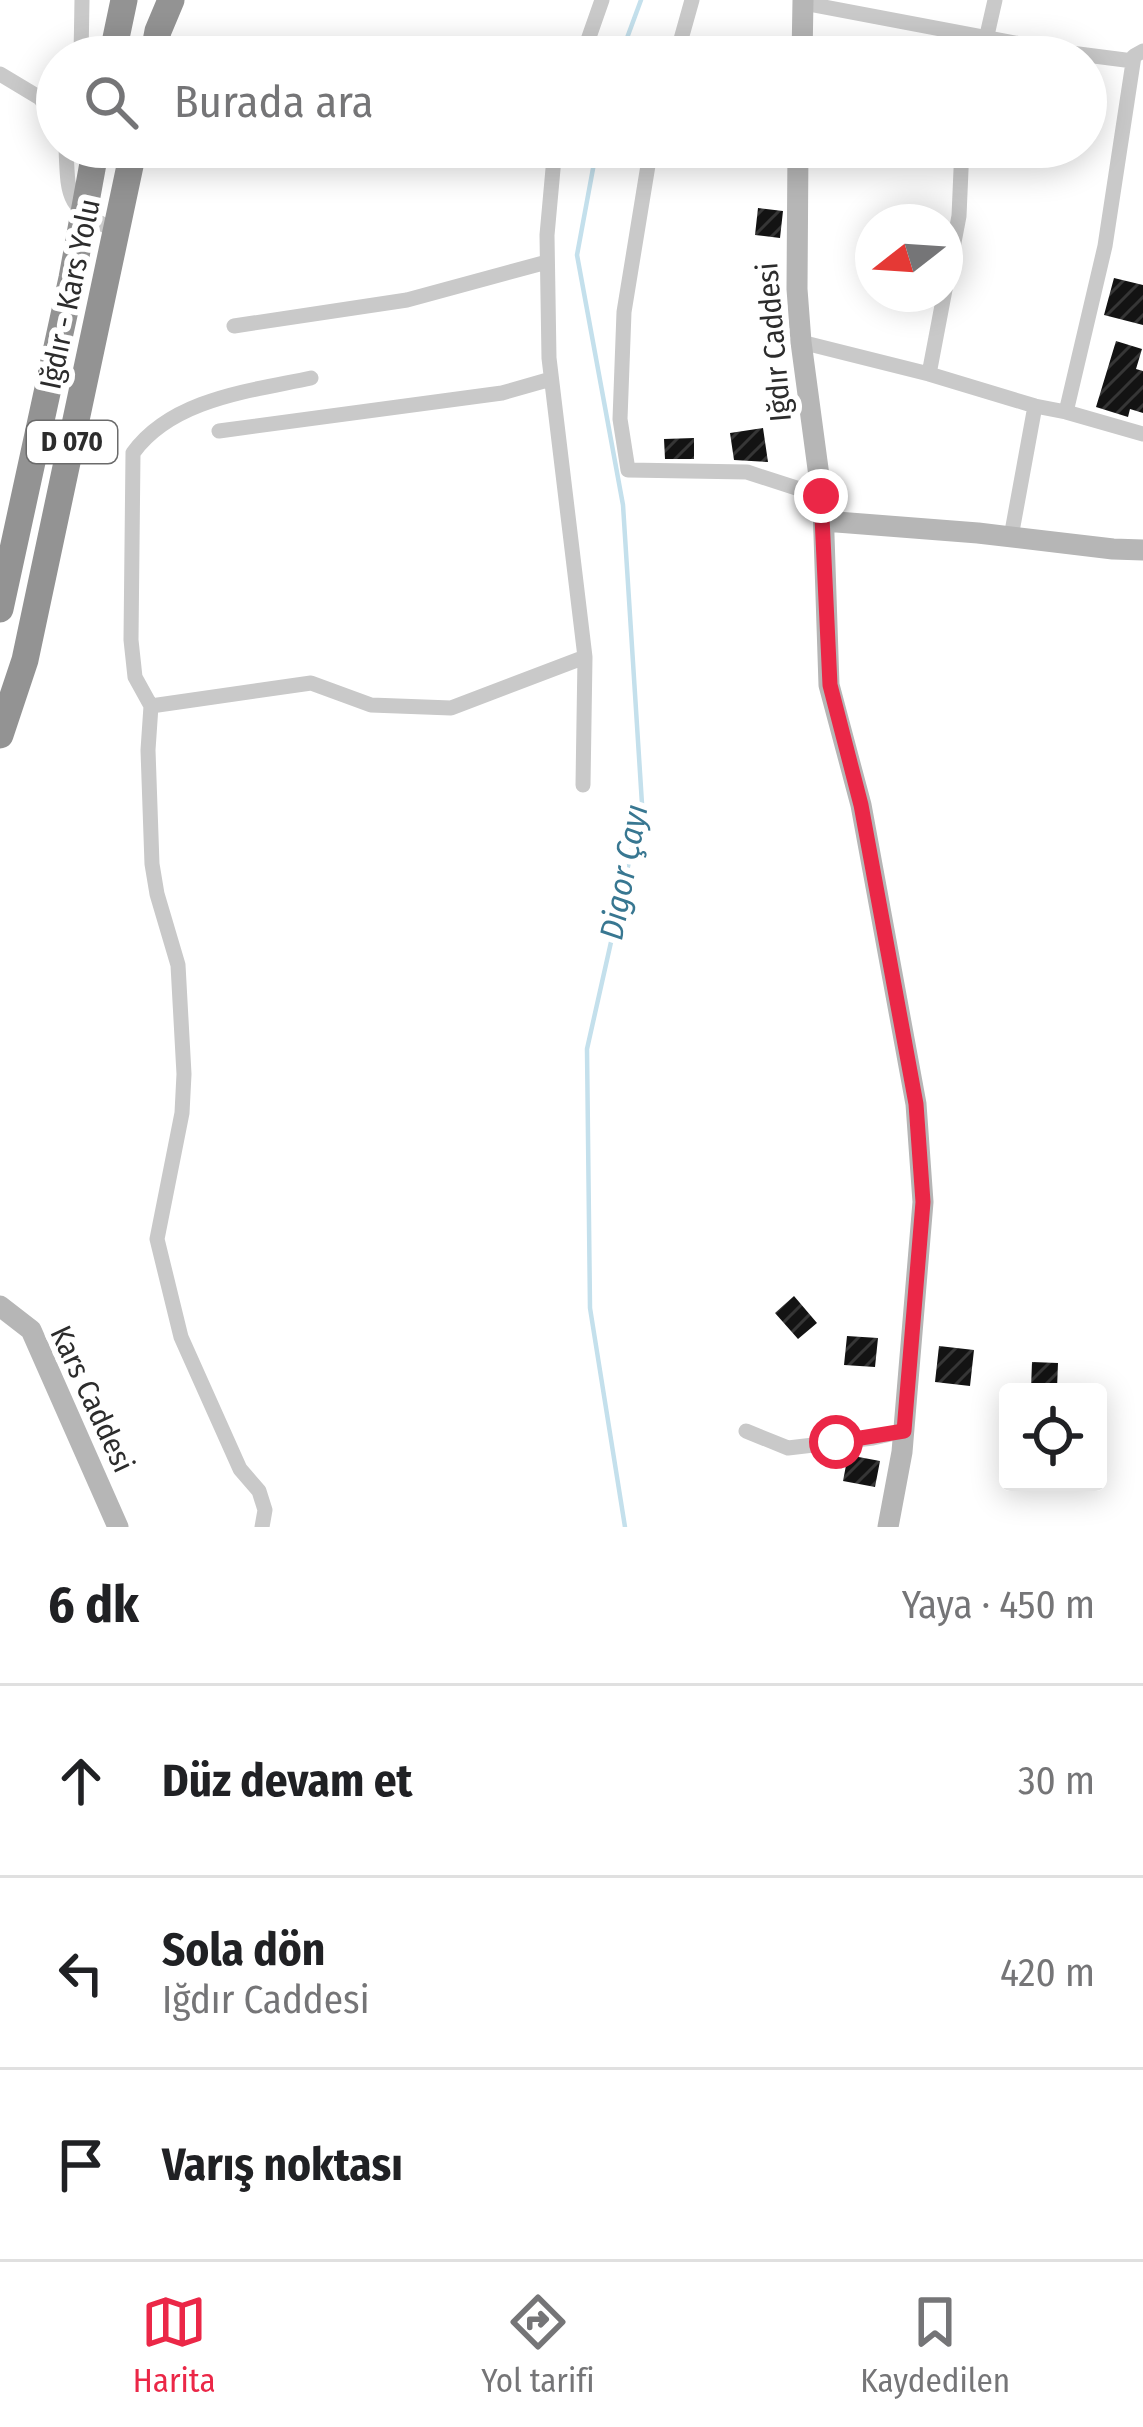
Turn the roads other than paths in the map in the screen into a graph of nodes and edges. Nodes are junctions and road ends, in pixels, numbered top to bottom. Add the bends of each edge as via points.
1 (82, 0) edge
2 (124, 0) edge
3 (171, 0) edge
4 (602, 0) edge
5 (692, 0) edge
6 (994, 0) edge
7 (803, 1) edge
8 (81, 36) edge
9 (116, 36) edge
10 (157, 36) edge
11 (589, 36) edge
12 (682, 36) edge
13 (802, 36) edge
14 (976, 36) edge
15 (986, 36) edge
16 (1107, 52) edge
17 (1138, 56) edge
18 (0, 74) edge
19 (36, 96) edge
20 (67, 168) edge
21 (92, 168) edge
22 (130, 168) edge
23 (554, 168) edge
24 (648, 168) edge
25 (797, 168) edge
26 (961, 168) edge
27 (84, 215) junction
28 (117, 232) junction
29 (547, 262) junction
30 (234, 326) dead end
31 (801, 341) junction
32 (929, 374) junction
33 (311, 378) dead end
34 (551, 379) junction
35 (1035, 406) junction
36 (1066, 412) junction
37 (219, 431) dead end
38 (1143, 434) edge
39 (821, 496) junction
40 (824, 521) junction
41 (1011, 537) junction
42 (1143, 550) edge
43 (0, 609) edge
44 (585, 657) junction
45 (151, 706) junction
46 (0, 735) edge
47 (583, 784) dead end
48 (0, 1306) edge
49 (746, 1431) dead end
50 (904, 1431) junction
51 (118, 1527) edge
52 (262, 1527) edge
53 (888, 1527) edge

1 - 8 street
2 - 9 highway
3 - 10 highway
4 - 11 street
5 - 12 street
6 - 15 street
7 - 13 street
7 - 14 street
16 - 17 street
17 - 36 street via 1102,265
18 - 19 street
20 - 27 street
21 - 27 highway, Iğdır - Kars Yolu / D 070
22 - 28 highway, Iğdır - Kars Yolu / D 070
23 - 29 street
24 - 39 street via 624,312 620,419 628,470 747,472
25 - 31 street, Iğdır Caddesi
26 - 32 street
27 - 28 street
27 - 43 highway, Iğdır - Kars Yolu / D 070
28 - 46 highway, Iğdır - Kars Yolu / D 070 via 25,660
29 - 30 street via 407,299
29 - 34 street
31 - 32 street
31 - 39 street, Iğdır Caddesi
32 - 35 street
33 - 45 street via 211,400 147,434 134,453 131,640 135,676
34 - 37 street via 502,394
34 - 44 street
35 - 36 street
35 - 41 street
36 - 38 street
39 - 40 street, Iğdır Caddesi
40 - 41 street
40 - 50 street, Iğdır Caddesi via 830,685 861,805 916,1104 923,1202
41 - 42 street
44 - 45 street via 451,708 371,705 311,682
44 - 47 street
45 - 52 street via 152,864 178,965 184,1074 157,1239 182,1337 240,1469 259,1491
48 - 51 street, Kars Caddesi via 31,1330
49 - 50 street via 788,1448
50 - 53 street, Iğdır Caddesi

